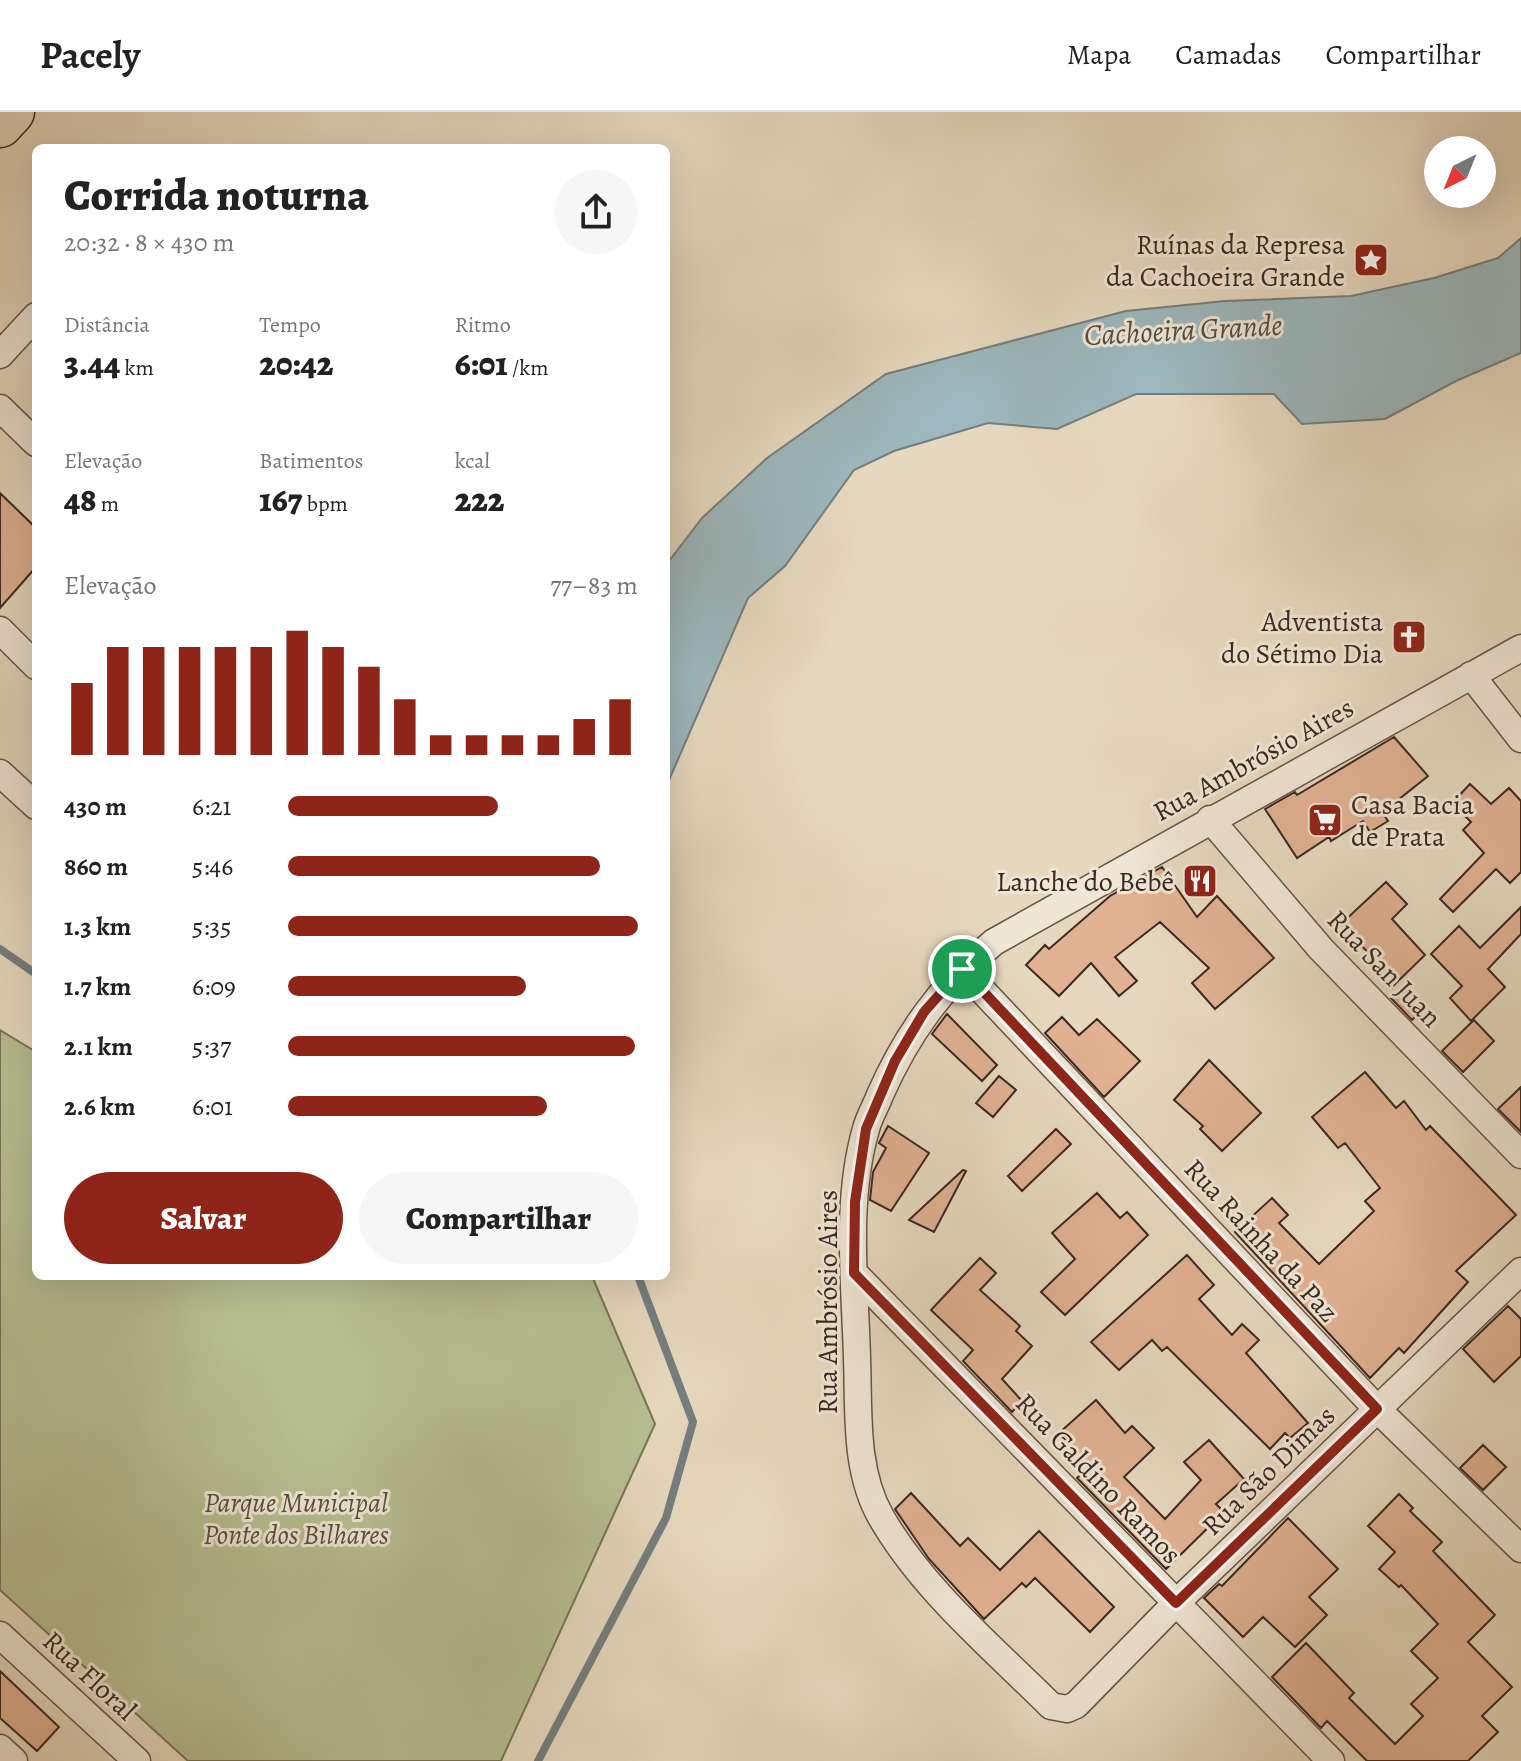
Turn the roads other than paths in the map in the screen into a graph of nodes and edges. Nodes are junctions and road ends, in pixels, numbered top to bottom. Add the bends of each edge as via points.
1 (12, 112) edge
2 (0, 125) edge
3 (32, 320) edge
4 (0, 355) edge
5 (0, 408) edge
6 (32, 439) edge
7 (0, 630) edge
8 (1521, 648) edge
9 (32, 662) edge
10 (1471, 675) junction
11 (1521, 739) edge
12 (0, 773) edge
13 (32, 802) edge
14 (1210, 819) junction
15 (962, 969) junction
16 (1521, 1155) edge
17 (1521, 1271) edge
18 (854, 1273) junction
19 (1377, 1409) junction
20 (1521, 1549) edge
21 (1176, 1603) junction
22 (0, 1635) edge
23 (1057, 1708) joint
24 (0, 1748) edge
25 (14, 1761) edge
26 (137, 1761) edge
27 (1331, 1761) edge

1 - 2 highway
3 - 4 street
5 - 6 street
7 - 9 street
8 - 10 street, Rua Ambrósio Aires
10 - 11 street
10 - 14 street, Rua Ambrósio Aires
12 - 13 street
14 - 15 street, Rua Ambrósio Aires via 1005,935
14 - 16 street, Rua San Juan via 1321,949
15 - 18 street, Rua Ambrósio Aires via 917,1024 866,1129 855,1202
15 - 19 street, Rua Rainha da Paz
17 - 19 street, Rua São Dimas
18 - 21 street, Rua Galdino Ramos
18 - 23 street, Rua Ambrósio Aires via 859,1430 864,1472 880,1515 914,1567
19 - 20 street, Rua Rainha da Paz
19 - 21 street, Rua São Dimas
21 - 23 street, Rua São Dimas via 1076,1705
21 - 27 street, Rua Galdino Ramos
22 - 26 street, Rua Floral
24 - 25 street

